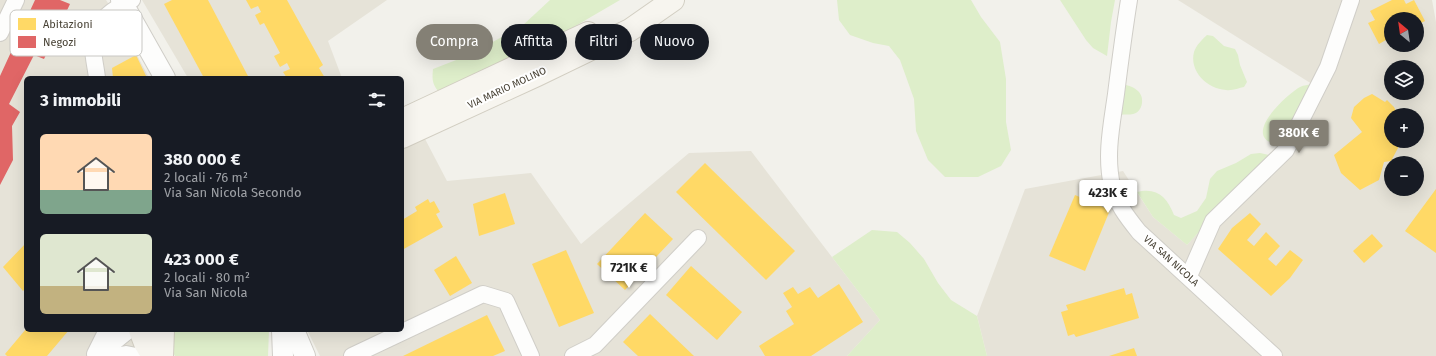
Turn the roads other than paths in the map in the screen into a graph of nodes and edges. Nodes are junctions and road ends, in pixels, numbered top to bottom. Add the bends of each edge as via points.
1 (16, 0) edge
2 (646, 0) edge
3 (673, 0) edge
4 (1129, 0) edge
5 (1351, 0) edge
6 (126, 1) edge
7 (11, 10) edge
8 (114, 10) edge
9 (131, 10) edge
10 (10, 12) edge
11 (0, 33) edge
12 (142, 33) edge
13 (94, 56) edge
14 (97, 76) edge
15 (164, 76) edge
16 (404, 110) edge
17 (423, 110) junction
18 (404, 119) edge
19 (404, 136) edge
20 (698, 238) dead end
21 (1188, 276) junction
22 (404, 331) edge
23 (106, 332) edge
24 (126, 332) edge
25 (141, 332) edge
26 (163, 332) edge
27 (282, 332) edge
28 (295, 332) edge
29 (403, 332) edge
30 (94, 356) edge
31 (97, 356) edge
32 (115, 356) edge
33 (136, 356) edge
34 (153, 356) edge
35 (162, 356) edge
36 (283, 356) edge
37 (305, 356) edge
38 (352, 356) edge
39 (531, 356) edge
40 (573, 356) edge
41 (1274, 356) edge

1 - 7 street
2 - 17 main road, VIA MARIO MOLINO via 622,18
3 - 19 main road, VIA MARIO MOLINO via 630,30
4 - 21 street, VIA SAN NICOLA via 1110,136 1112,184 1124,215
5 - 21 street via 1328,67 1286,150 1213,221
6 - 8 street
6 - 9 street
10 - 11 street
12 - 15 street
13 - 14 street
16 - 17 street
17 - 18 main road, VIA MARIO MOLINO
20 - 40 street via 595,345
21 - 41 street, VIA SAN NICOLA
22 - 39 street via 483,294 506,301
23 - 30 street
24 - 31 street
25 - 34 main road
26 - 35 main road
27 - 36 street
28 - 37 street
29 - 38 street
32 - 33 street

